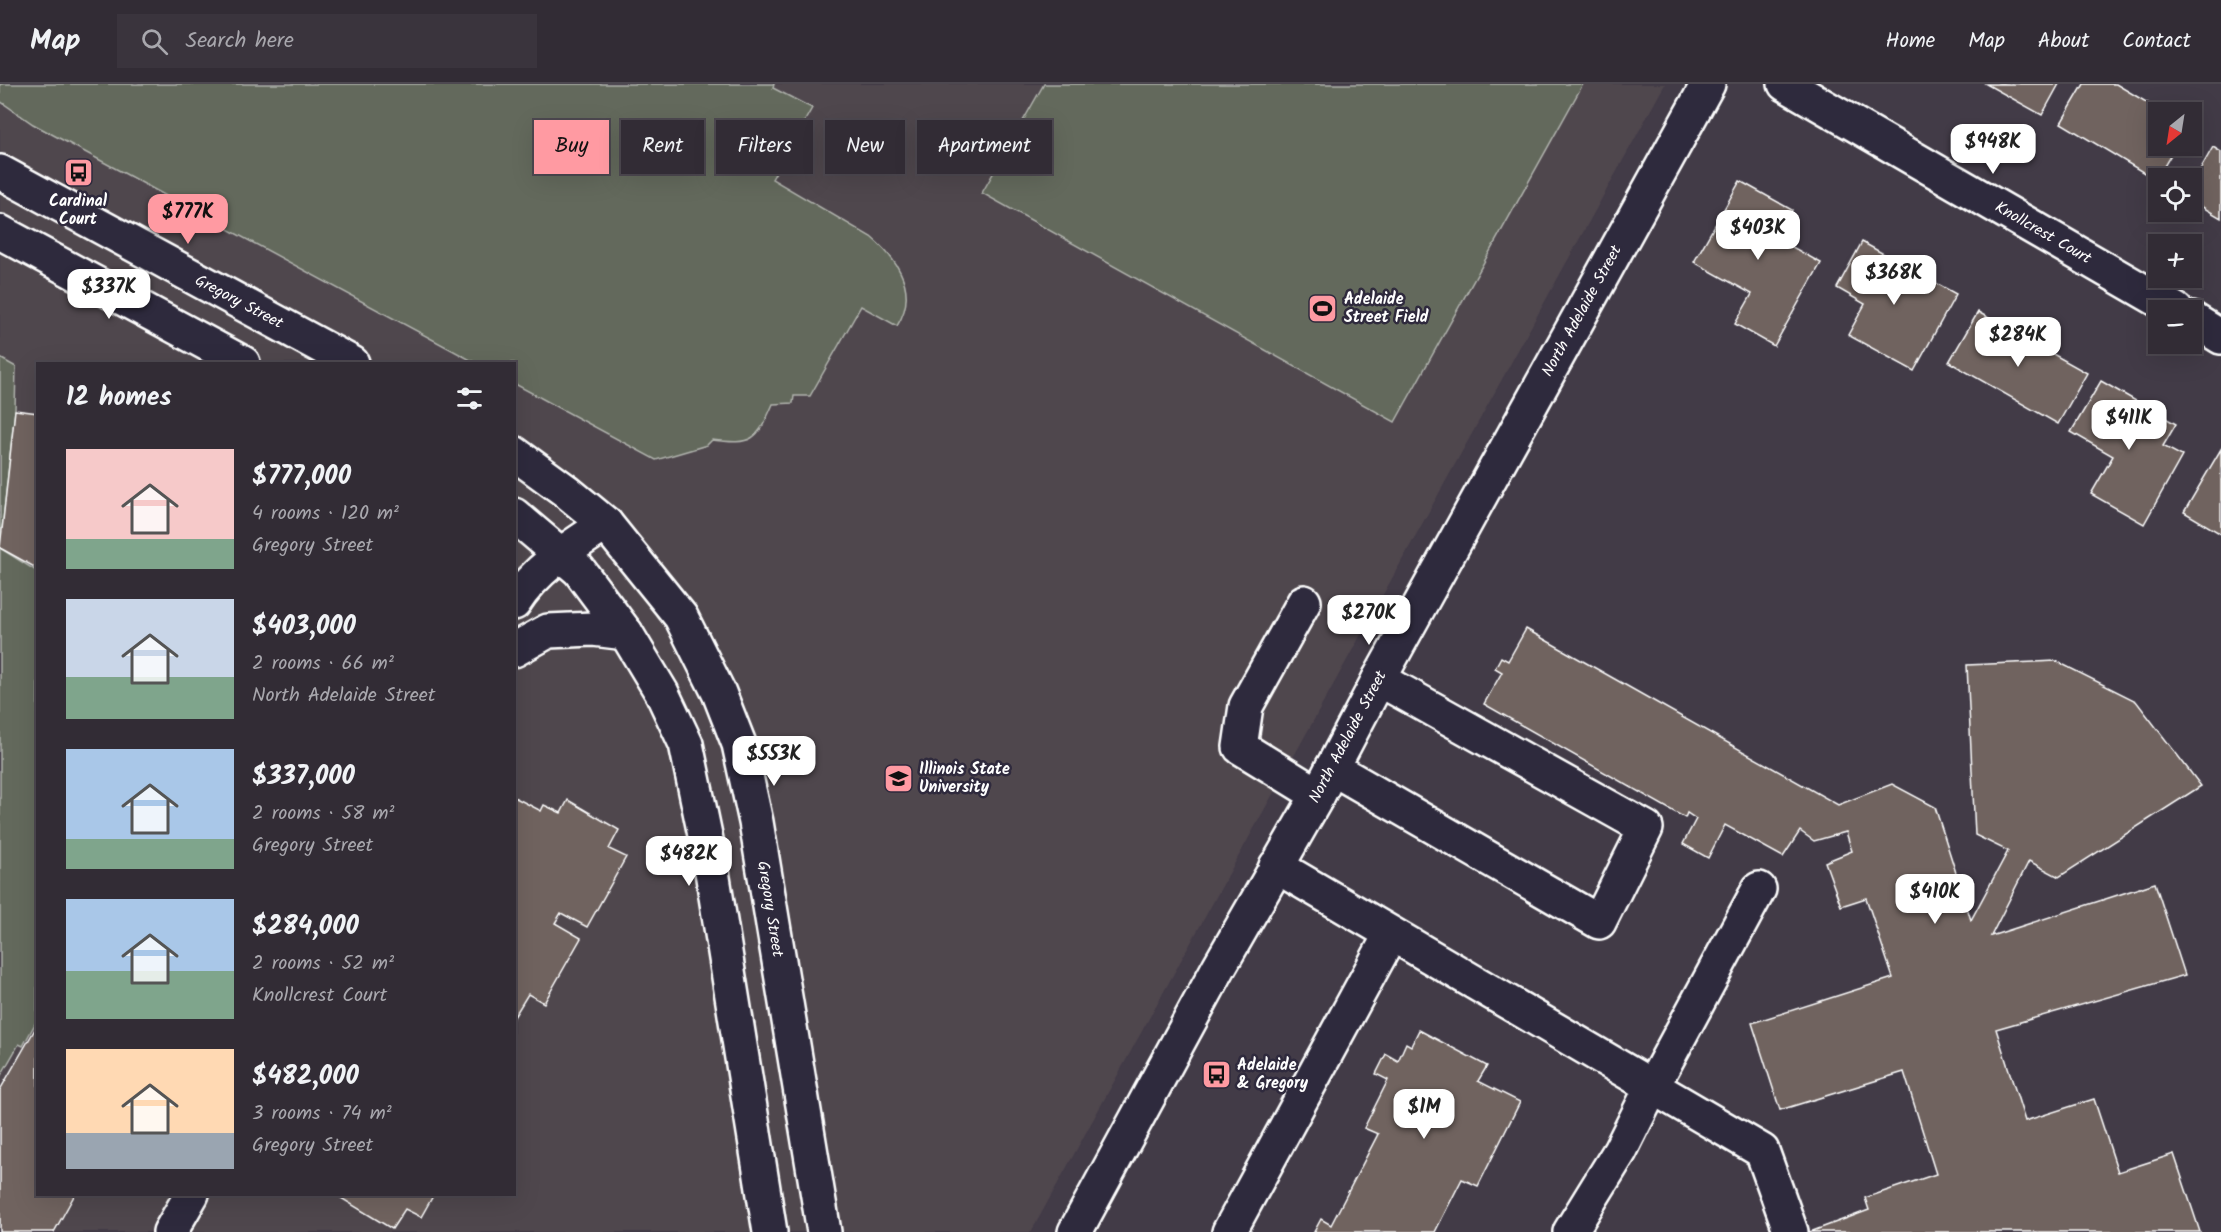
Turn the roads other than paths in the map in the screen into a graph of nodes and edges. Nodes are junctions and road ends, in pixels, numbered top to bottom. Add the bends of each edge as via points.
1 (1708, 84) edge
2 (1785, 84) edge
3 (0, 172) edge
4 (0, 232) edge
5 (2159, 300) edge
6 (2202, 325) edge
7 (2221, 336) edge
8 (241, 362) edge
9 (350, 362) edge
10 (516, 454) edge
11 (516, 517) edge
12 (606, 524) junction
13 (560, 554) junction
14 (516, 600) edge
15 (1304, 602) dead end
16 (626, 633) junction
17 (516, 649) edge
18 (1380, 679) junction
19 (1325, 782) junction
20 (1276, 866) junction
21 (1759, 890) dead end
22 (1391, 934) junction
23 (1652, 1087) junction
24 (191, 1196) edge
25 (170, 1232) edge
26 (770, 1232) edge
27 (824, 1232) edge
28 (1075, 1232) edge
29 (1229, 1232) edge
30 (1570, 1232) edge
31 (1791, 1232) edge

1 - 18 main road, North Adelaide Street
2 - 5 main road, Knollcrest Court
3 - 9 main road, Gregory Street
4 - 8 main road
6 - 7 main road
10 - 12 main road, Gregory Street
11 - 13 main road
12 - 13 main road
12 - 27 main road, Gregory Street via 681,617 707,666 739,744 756,822
13 - 14 main road
13 - 16 main road via 579,570
15 - 19 main road via 1246,706 1240,747
16 - 17 main road via 593,629 548,631
16 - 26 main road via 662,693 686,744 710,859
18 - 19 main road, North Adelaide Street
18 - 19 main road via 1646,828 1599,922
19 - 20 main road, North Adelaide Street
20 - 22 main road
20 - 28 main road, North Adelaide Street
21 - 23 main road
22 - 23 main road
22 - 29 main road
23 - 30 main road via 1620,1151
23 - 31 main road via 1762,1151
24 - 25 main road

